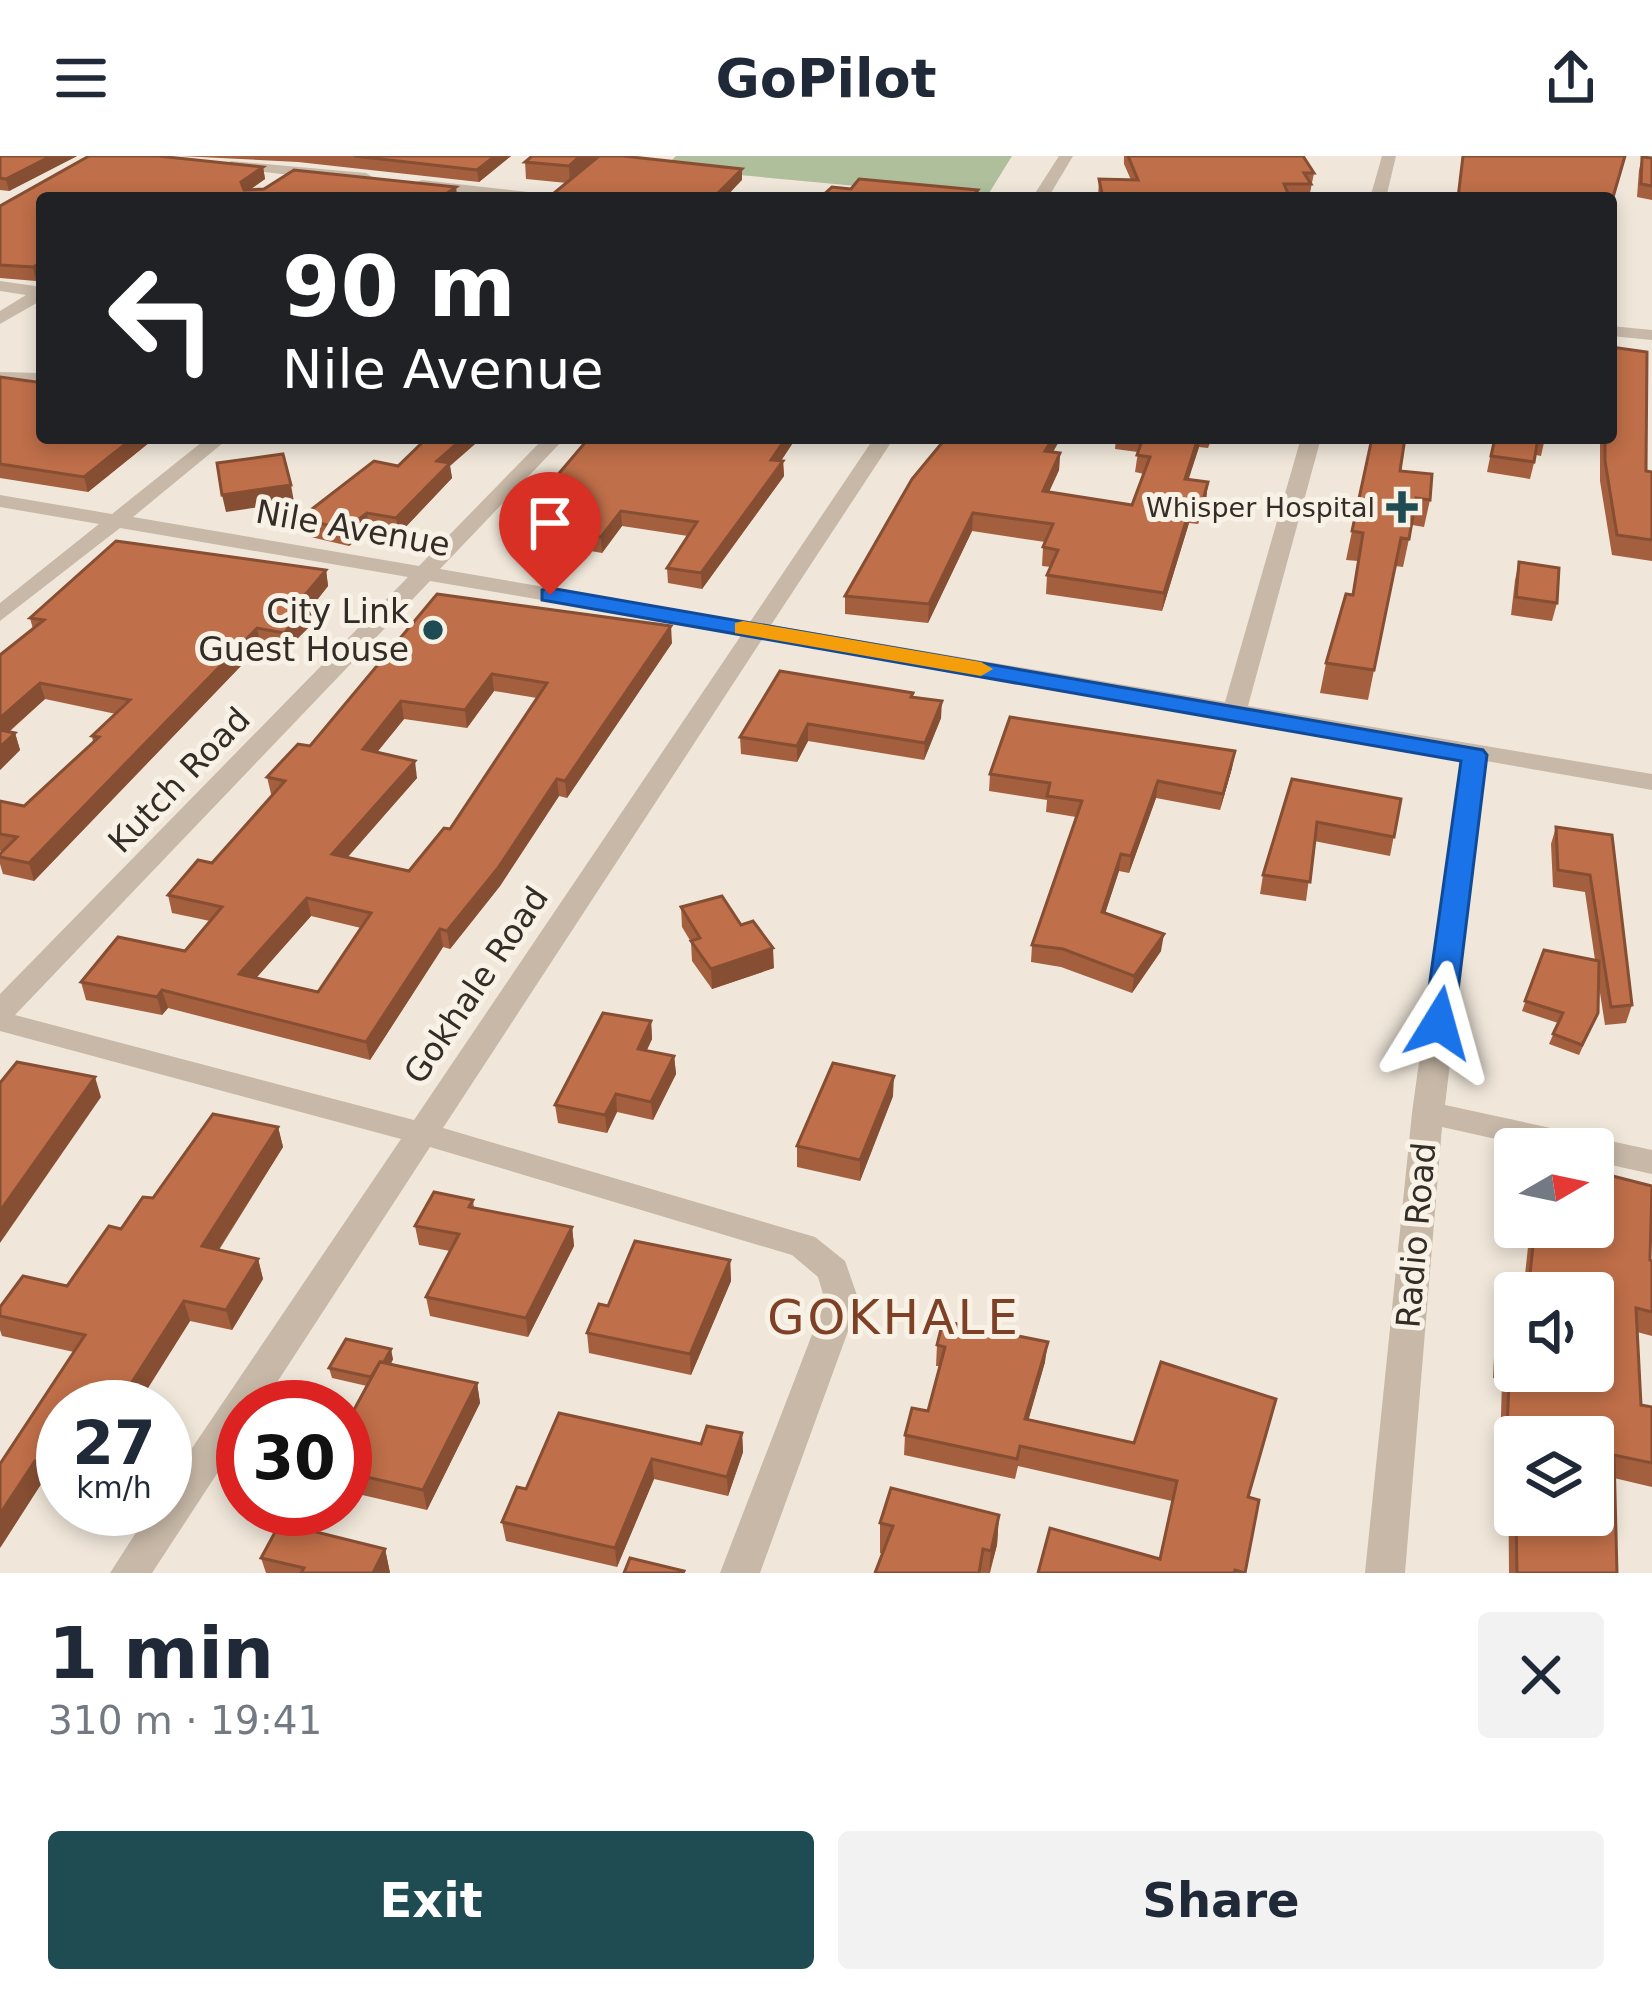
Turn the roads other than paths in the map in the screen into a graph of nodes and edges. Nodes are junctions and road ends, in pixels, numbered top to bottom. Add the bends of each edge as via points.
1 (1066, 156) edge
2 (1389, 156) edge
3 (212, 163) edge
4 (297, 170) junction
5 (388, 181) edge
6 (410, 183) edge
7 (268, 189) edge
8 (482, 192) edge
9 (1044, 192) edge
10 (1380, 192) edge
11 (0, 286) edge
12 (36, 291) edge
13 (36, 296) edge
14 (0, 320) edge
15 (1617, 332) edge
16 (1652, 335) edge
17 (0, 378) edge
18 (36, 379) edge
19 (211, 444) edge
20 (550, 444) edge
21 (880, 444) edge
22 (1309, 444) edge
23 (0, 501) edge
24 (115, 521) junction
25 (425, 574) junction
26 (0, 614) edge
27 (758, 631) junction
28 (1234, 713) junction
29 (1474, 755) junction
30 (1652, 782) edge
31 (0, 1017) edge
32 (1428, 1113) junction
33 (1496, 1128) edge
34 (421, 1133) junction
35 (1614, 1154) edge
36 (1652, 1162) edge
37 (130, 1573) edge
38 (740, 1573) edge
39 (1385, 1573) edge

1 - 9 street
2 - 10 street
3 - 4 street
4 - 5 street
4 - 7 street
6 - 8 street
11 - 12 street
13 - 14 street
15 - 16 street
17 - 18 street
19 - 24 street
20 - 25 street, Kutch Road
21 - 27 street, Gokhale Road
22 - 28 street
23 - 24 street, Nile Avenue
24 - 25 street, Nile Avenue
24 - 26 street
25 - 27 street, Nile Avenue
25 - 31 street, Kutch Road
27 - 28 street, Nile Avenue
27 - 34 street, Gokhale Road
28 - 29 street, Nile Avenue
29 - 30 street, Nile Avenue
29 - 32 street, Radio Road
31 - 34 street
32 - 33 street
32 - 39 street, Radio Road
34 - 37 street, Gokhale Road
34 - 38 street via 803,1246 833,1270 842,1301
35 - 36 street

